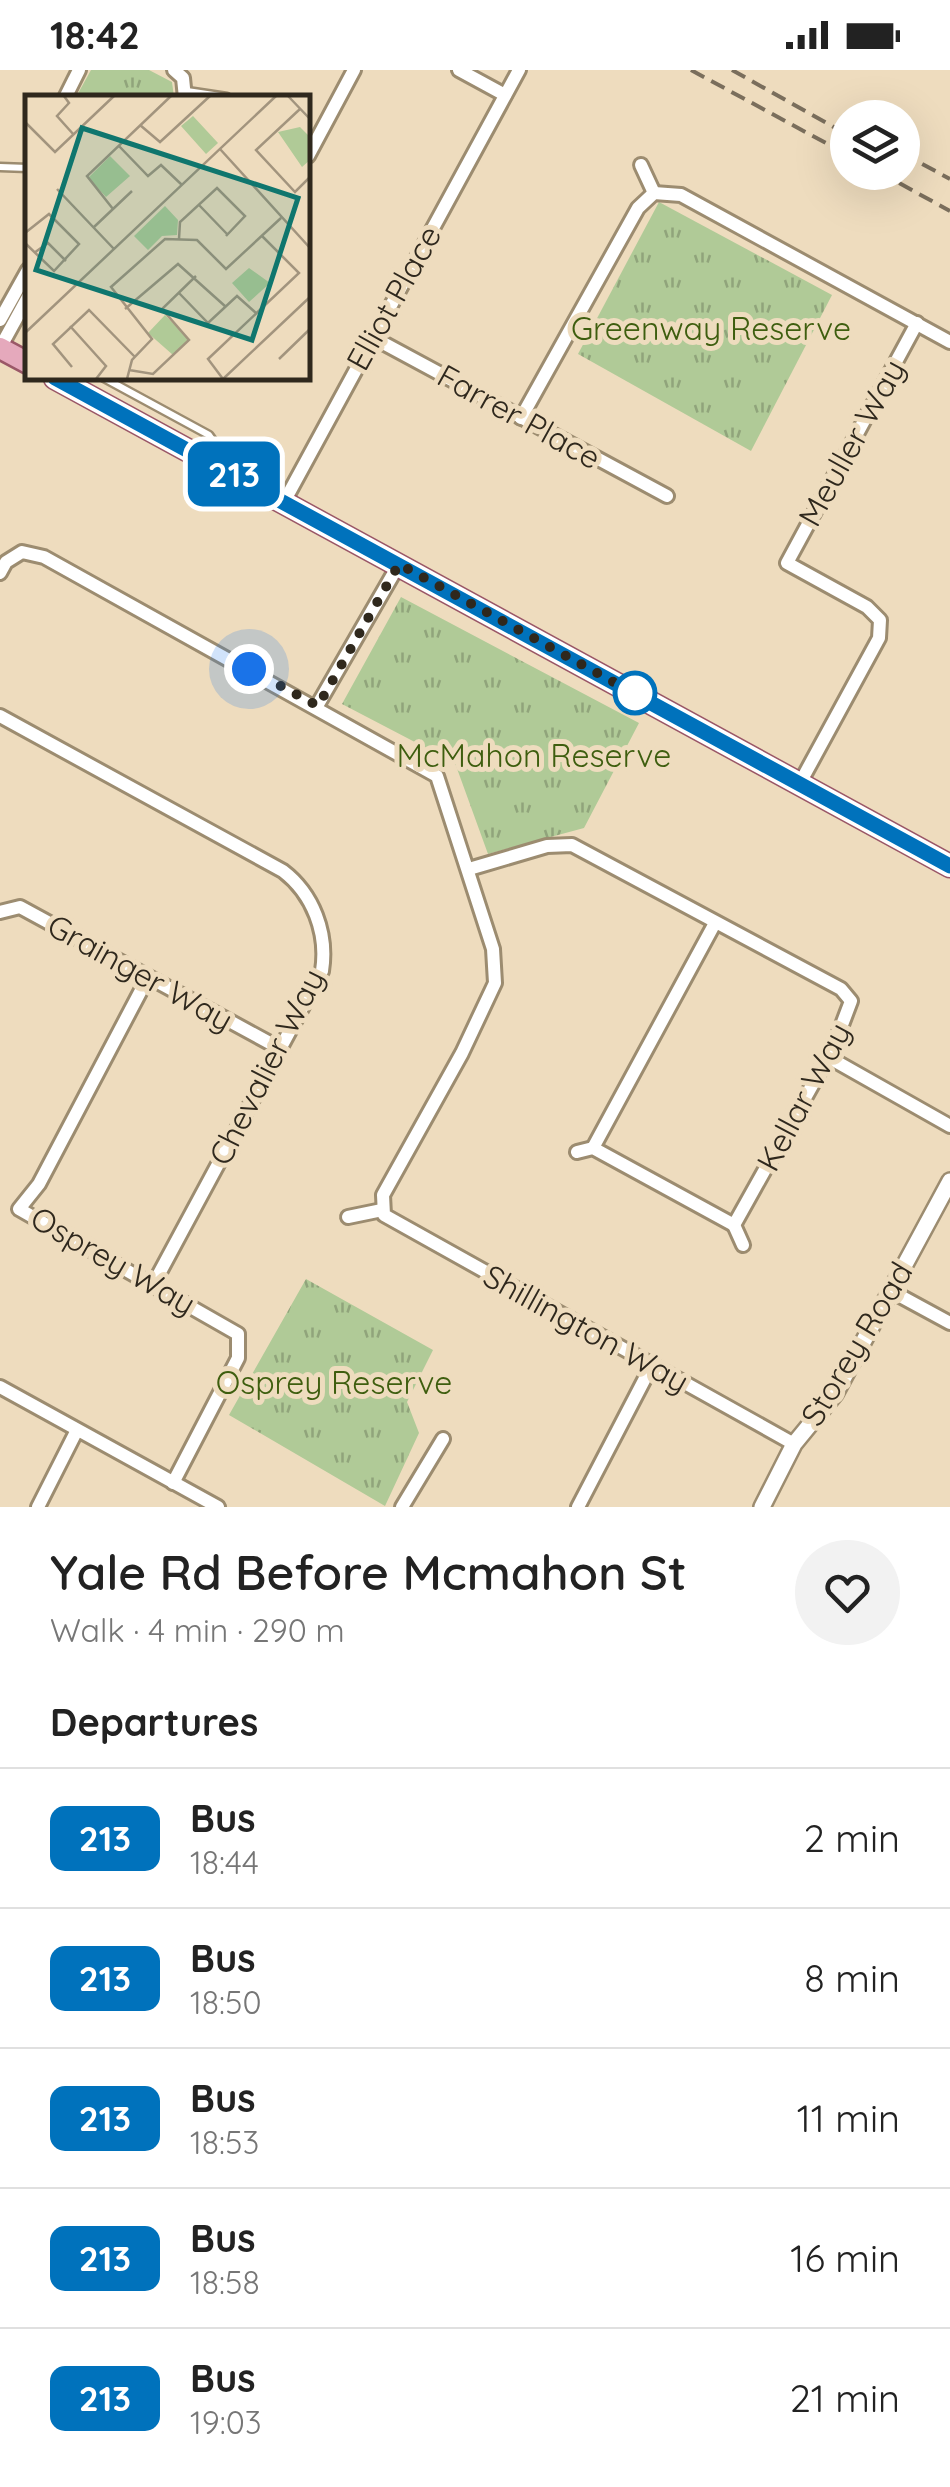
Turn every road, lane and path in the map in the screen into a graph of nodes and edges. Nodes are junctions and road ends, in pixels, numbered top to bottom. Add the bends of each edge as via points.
1 (79, 70) edge
2 (174, 70) edge
3 (354, 70) edge
4 (459, 70) edge
5 (519, 70) edge
6 (186, 94) edge
7 (66, 95) edge
8 (505, 95) junction
9 (310, 152) edge
10 (641, 165) dead end
11 (0, 167) edge
12 (25, 168) edge
13 (654, 193) junction
14 (25, 275) edge
15 (25, 302) edge
16 (0, 320) edge
17 (916, 324) junction
18 (372, 337) junction
19 (950, 342) edge
20 (0, 348) edge
21 (25, 360) edge
22 (59, 380) edge
23 (108, 380) edge
24 (521, 418) junction
25 (216, 464) junction
26 (667, 496) dead end
27 (284, 502) junction
28 (399, 564) junction
29 (0, 573) edge
30 (318, 706) junction
31 (0, 716) edge
32 (800, 783) junction
33 (950, 866) edge
34 (469, 869) junction
35 (0, 912) edge
36 (715, 923) junction
37 (148, 979) junction
38 (279, 1048) junction
39 (828, 1057) junction
40 (950, 1126) edge
41 (593, 1148) junction
42 (577, 1152) dead end
43 (950, 1180) edge
44 (382, 1210) junction
45 (348, 1217) dead end
46 (734, 1225) junction
47 (742, 1245) dead end
48 (153, 1285) junction
49 (892, 1291) junction
50 (950, 1323) edge
51 (652, 1365) junction
52 (0, 1388) edge
53 (77, 1430) junction
54 (443, 1439) dead end
55 (794, 1444) junction
56 (172, 1482) junction
57 (38, 1507) edge
58 (218, 1507) edge
59 (402, 1507) edge
60 (578, 1507) edge
61 (762, 1507) edge

1 - 7 street
2 - 6 street
3 - 9 street
4 - 8 street
5 - 8 street, Elliot Place
8 - 18 street, Elliot Place
10 - 13 street
11 - 12 lane
13 - 17 street via 681,195
13 - 24 street via 638,208
14 - 16 street
15 - 20 street
17 - 19 street
17 - 32 street, Meuller Way via 780,564 880,620 878,638
18 - 24 street, Farrer Place
18 - 27 street, Elliot Place
20 - 21 main road
22 - 25 main road
23 - 25 lane via 209,435
24 - 26 street, Farrer Place
25 - 27 main road
27 - 28 main road
28 - 30 street
28 - 32 main road
29 - 30 street via 13,556 32,552
30 - 34 street via 437,776
31 - 38 street, Chevalier Way via 283,871 302,888 325,952 322,971
32 - 33 main road
34 - 36 street, Kellar Way via 572,845
34 - 44 street via 493,949 495,983
35 - 37 street, Grainger Way via 20,907
36 - 39 street, Kellar Way via 846,993 851,1008
36 - 41 street
37 - 38 street, Grainger Way
37 - 48 street, Osprey Way via 39,1184 19,1208
38 - 48 street, Chevalier Way
39 - 40 street
39 - 46 street, Kellar Way
41 - 42 street
41 - 46 street
43 - 49 street, Storey Road
44 - 45 street
44 - 51 street, Shillington Way via 389,1221
46 - 47 street
48 - 56 street, Osprey Way via 234,1329 241,1340 238,1358
49 - 50 street
49 - 55 street, Storey Road via 835,1394
51 - 55 street, Shillington Way
51 - 60 street
52 - 53 street
53 - 56 street
53 - 57 street
54 - 59 street
55 - 61 street, Storey Road
56 - 58 street

